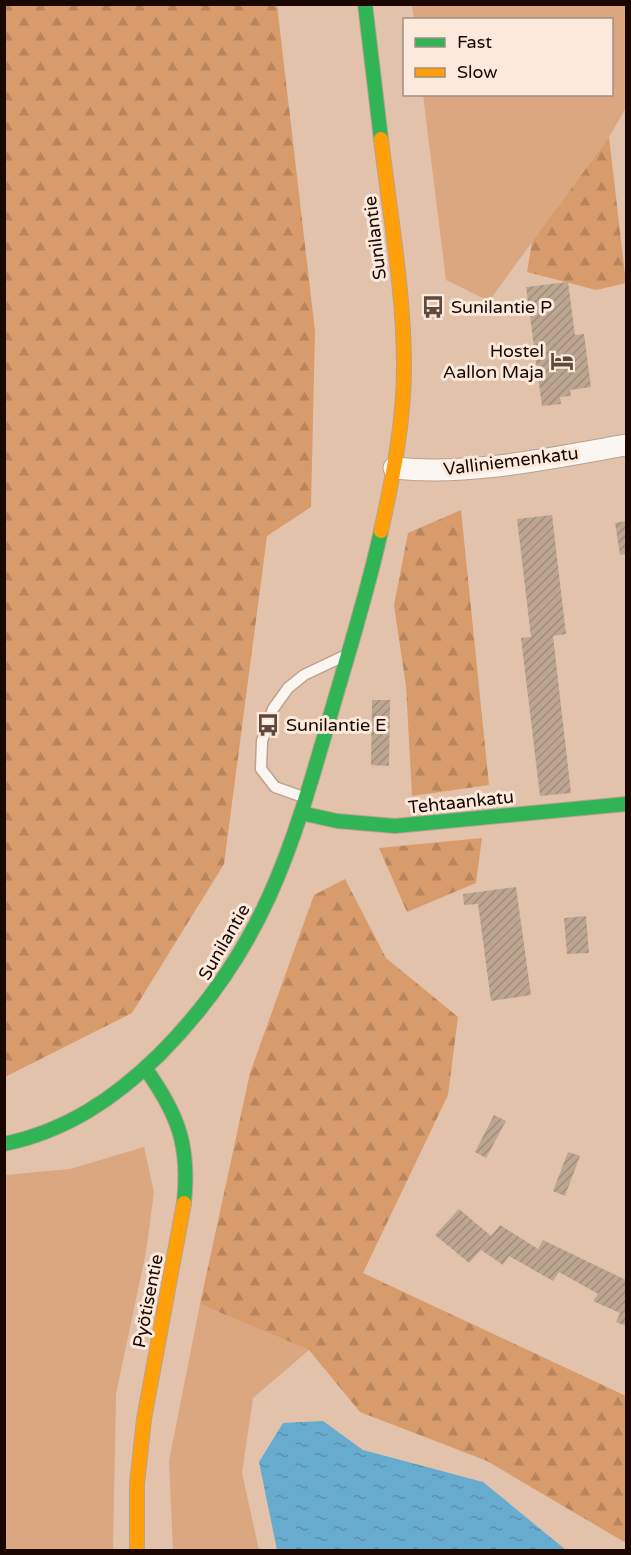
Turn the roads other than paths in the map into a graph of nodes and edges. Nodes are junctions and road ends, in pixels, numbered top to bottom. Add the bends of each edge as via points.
1 (365, 4) edge
2 (627, 445) edge
3 (394, 468) junction
4 (348, 655) junction
5 (305, 798) junction
6 (627, 804) edge
7 (300, 813) junction
8 (145, 1068) junction
9 (4, 1144) edge
10 (137, 1551) edge

1 - 3 street, Sunilantie via 404,352
2 - 3 street, Valliniemenkatu via 457,469
3 - 4 street, Sunilantie via 376,556
4 - 5 street, Sunilantie
4 - 5 lane via 304,675 288,688 273,709 262,741 261,769 275,787
5 - 7 street, Sunilantie
6 - 7 street, Tehtaankatu via 395,826
7 - 8 street, Sunilantie via 259,921 241,954 218,990
8 - 9 street, Sunilantie via 114,1097 76,1121 34,1139
8 - 10 street, Pyötisentie via 168,1102 182,1133 186,1164 180,1228 139,1455

